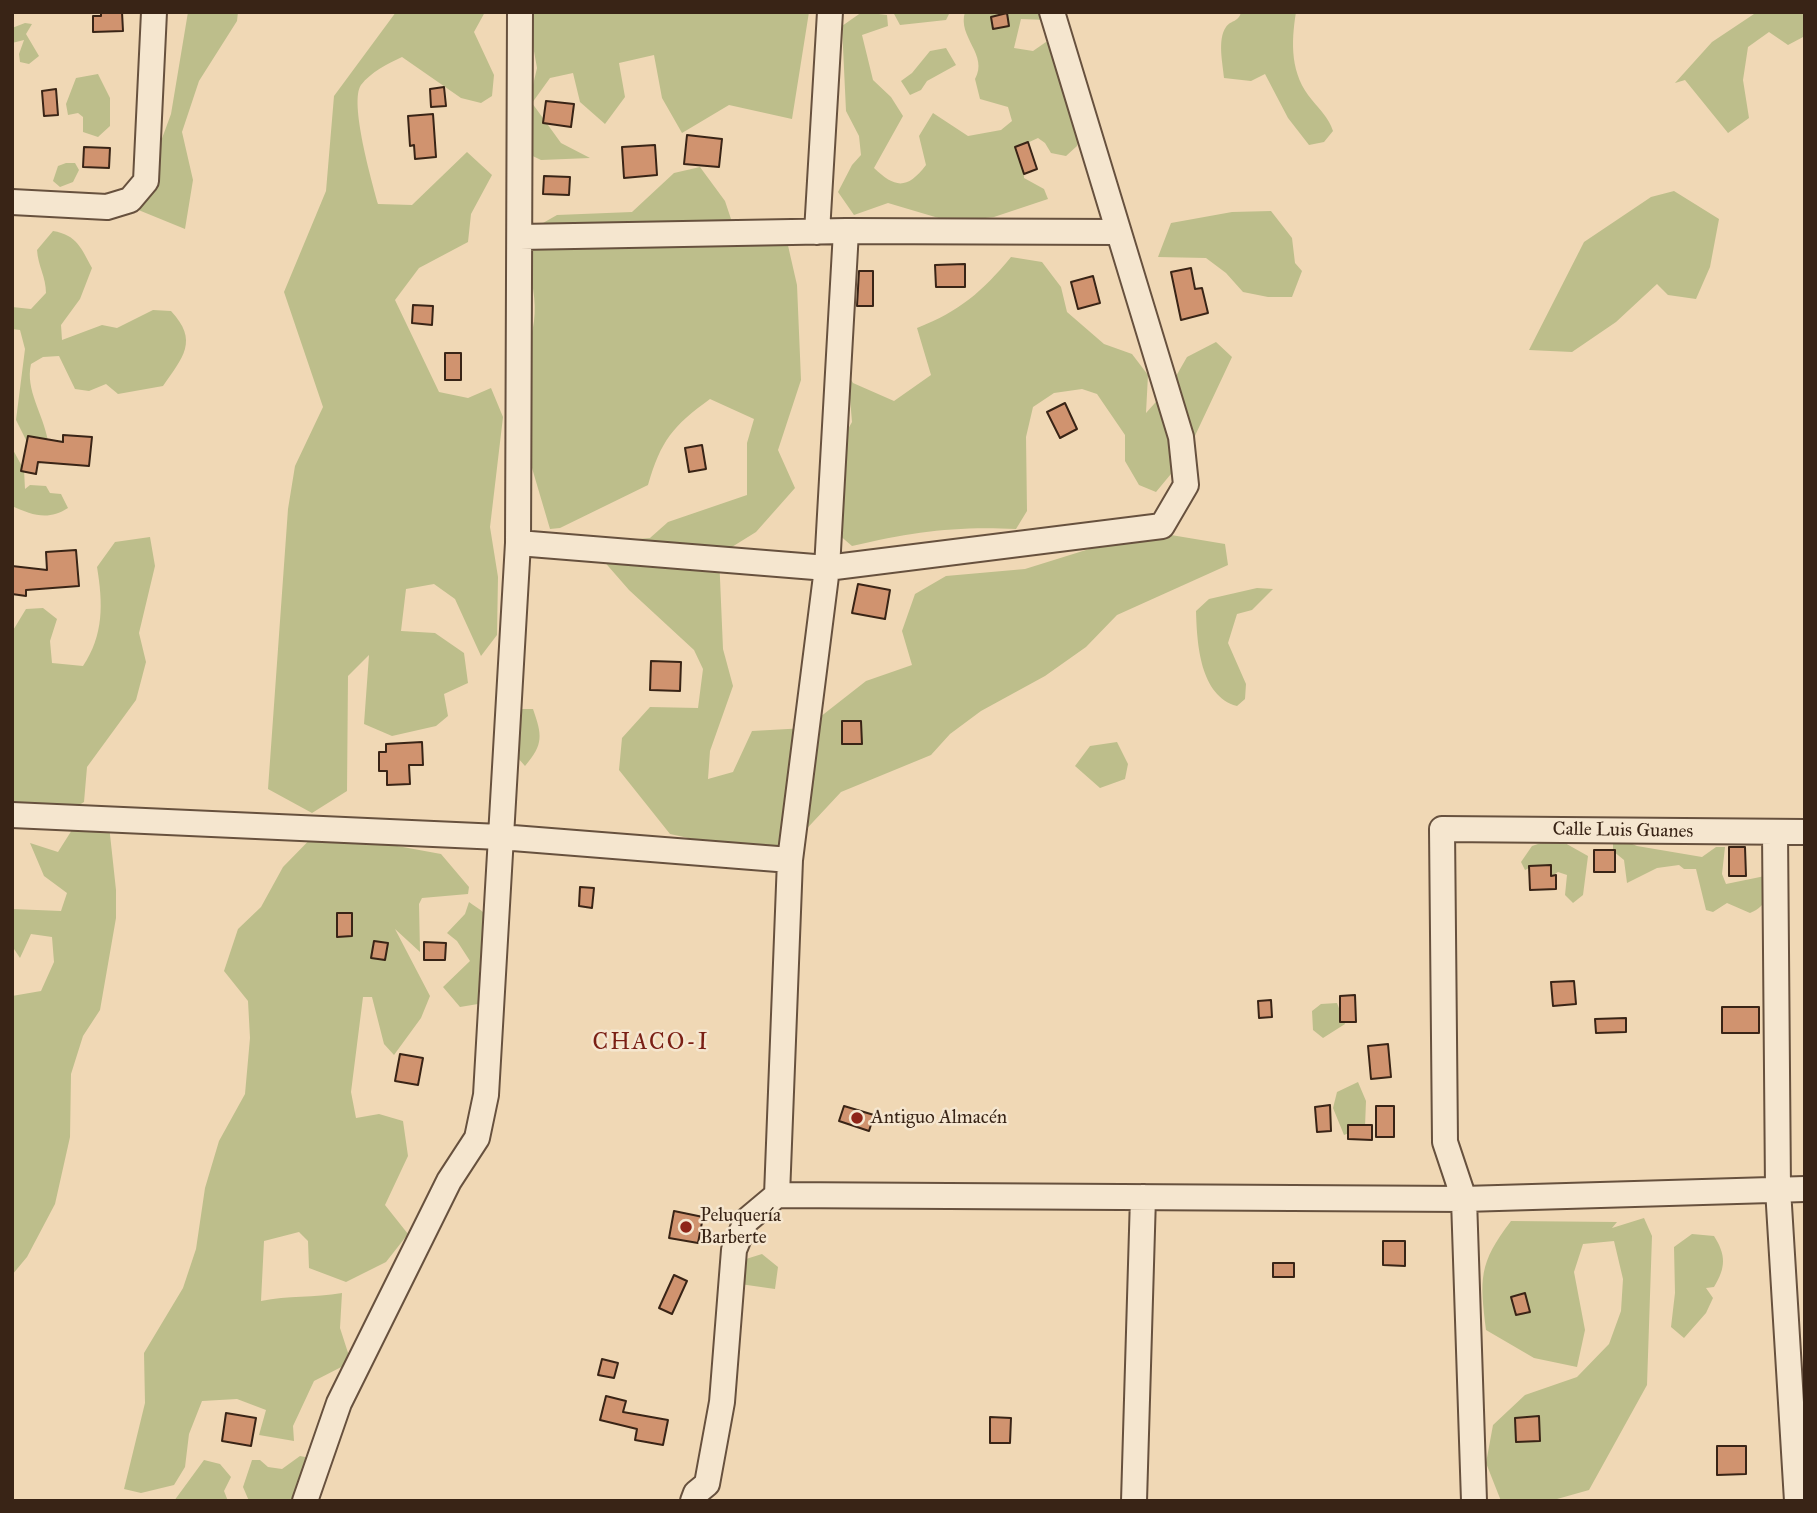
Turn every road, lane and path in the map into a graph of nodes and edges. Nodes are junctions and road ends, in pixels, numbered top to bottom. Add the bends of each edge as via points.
1 (153, 12) edge
2 (520, 12) edge
3 (830, 12) edge
4 (1052, 12) edge
5 (12, 202) edge
6 (846, 231) junction
7 (817, 232) junction
8 (1118, 232) junction
9 (520, 237) junction
10 (518, 543) junction
11 (827, 568) junction
12 (12, 815) edge
13 (1774, 832) junction
14 (1805, 832) edge
15 (500, 837) junction
16 (790, 860) junction
17 (1778, 1189) junction
18 (1805, 1189) edge
19 (777, 1195) junction
20 (1143, 1197) junction
21 (1464, 1199) junction
22 (304, 1501) edge
23 (693, 1501) edge
24 (1134, 1501) edge
25 (1474, 1501) edge
26 (1797, 1501) edge

1 - 5 street via 146,181 130,200 107,207
2 - 9 street
3 - 7 street
4 - 8 street
6 - 7 street
6 - 8 street
6 - 11 street
7 - 9 street
8 - 11 street via 1181,437 1186,485 1162,526
9 - 10 street
10 - 11 street
10 - 15 street
11 - 16 street
12 - 15 street
13 - 14 street, Calle Luis Guanes
13 - 17 street
13 - 21 street, Calle Luis Guanes via 1441,829 1445,1142
15 - 16 street
15 - 22 street via 486,1096 477,1138 449,1181 340,1403
16 - 19 street
17 - 18 street
17 - 21 street
17 - 26 street
19 - 20 street
19 - 23 street via 746,1221 734,1250 722,1402 706,1484
20 - 21 street
20 - 24 street
21 - 25 street

